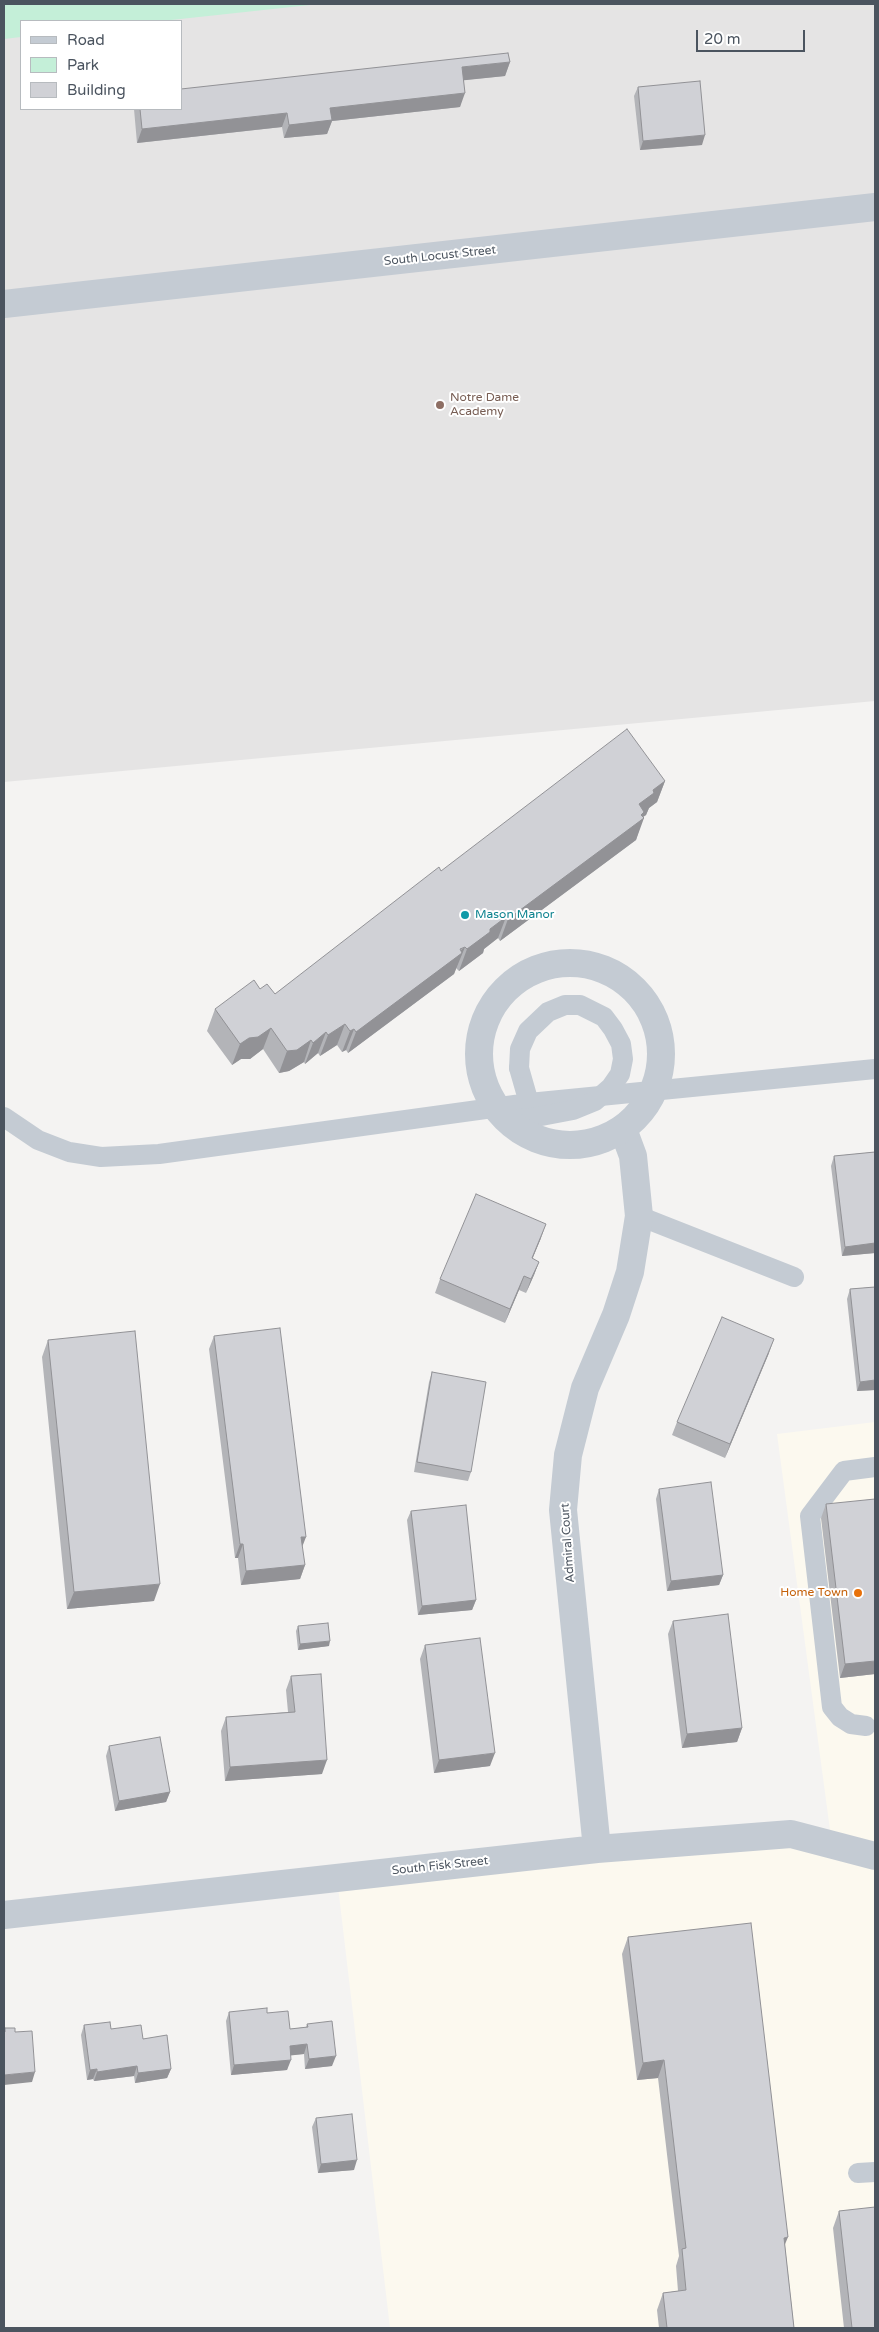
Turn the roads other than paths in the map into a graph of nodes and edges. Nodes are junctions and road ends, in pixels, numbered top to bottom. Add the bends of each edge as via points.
1 (875, 208) edge
2 (4, 304) edge
3 (875, 1069) edge
4 (530, 1103) junction
5 (4, 1117) edge
6 (507, 1120) junction
7 (623, 1129) junction
8 (639, 1216) junction
9 (794, 1277) dead end
10 (875, 1467) edge
11 (866, 1726) dead end
12 (597, 1849) junction
13 (875, 1856) edge
14 (4, 1915) edge

1 - 2 street, South Locust Street
3 - 4 lane
4 - 5 lane via 158,1154 101,1157 69,1152 38,1140
4 - 6 lane, bridge via 519,1068 520,1049 528,1031 548,1012 565,1005 580,1005 604,1017 621,1044 623,1059 620,1074 611,1087 595,1101 573,1110
6 - 7 street, bridge via 533,1138 563,1145 594,1142
6 - 7 street, bridge via 489,1094 482,1072 481,1033 494,1004 515,981 540,967 569,962 598,966 623,980 644,1000 658,1026 662,1055 657,1084 644,1109
7 - 8 street, Admiral Court via 633,1156
8 - 9 lane
8 - 12 street, Admiral Court via 630,1272 586,1388 570,1445 563,1510
10 - 11 lane via 844,1471 810,1516 832,1707 851,1724
12 - 13 street, South Fisk Street via 791,1834
12 - 14 street, South Fisk Street

